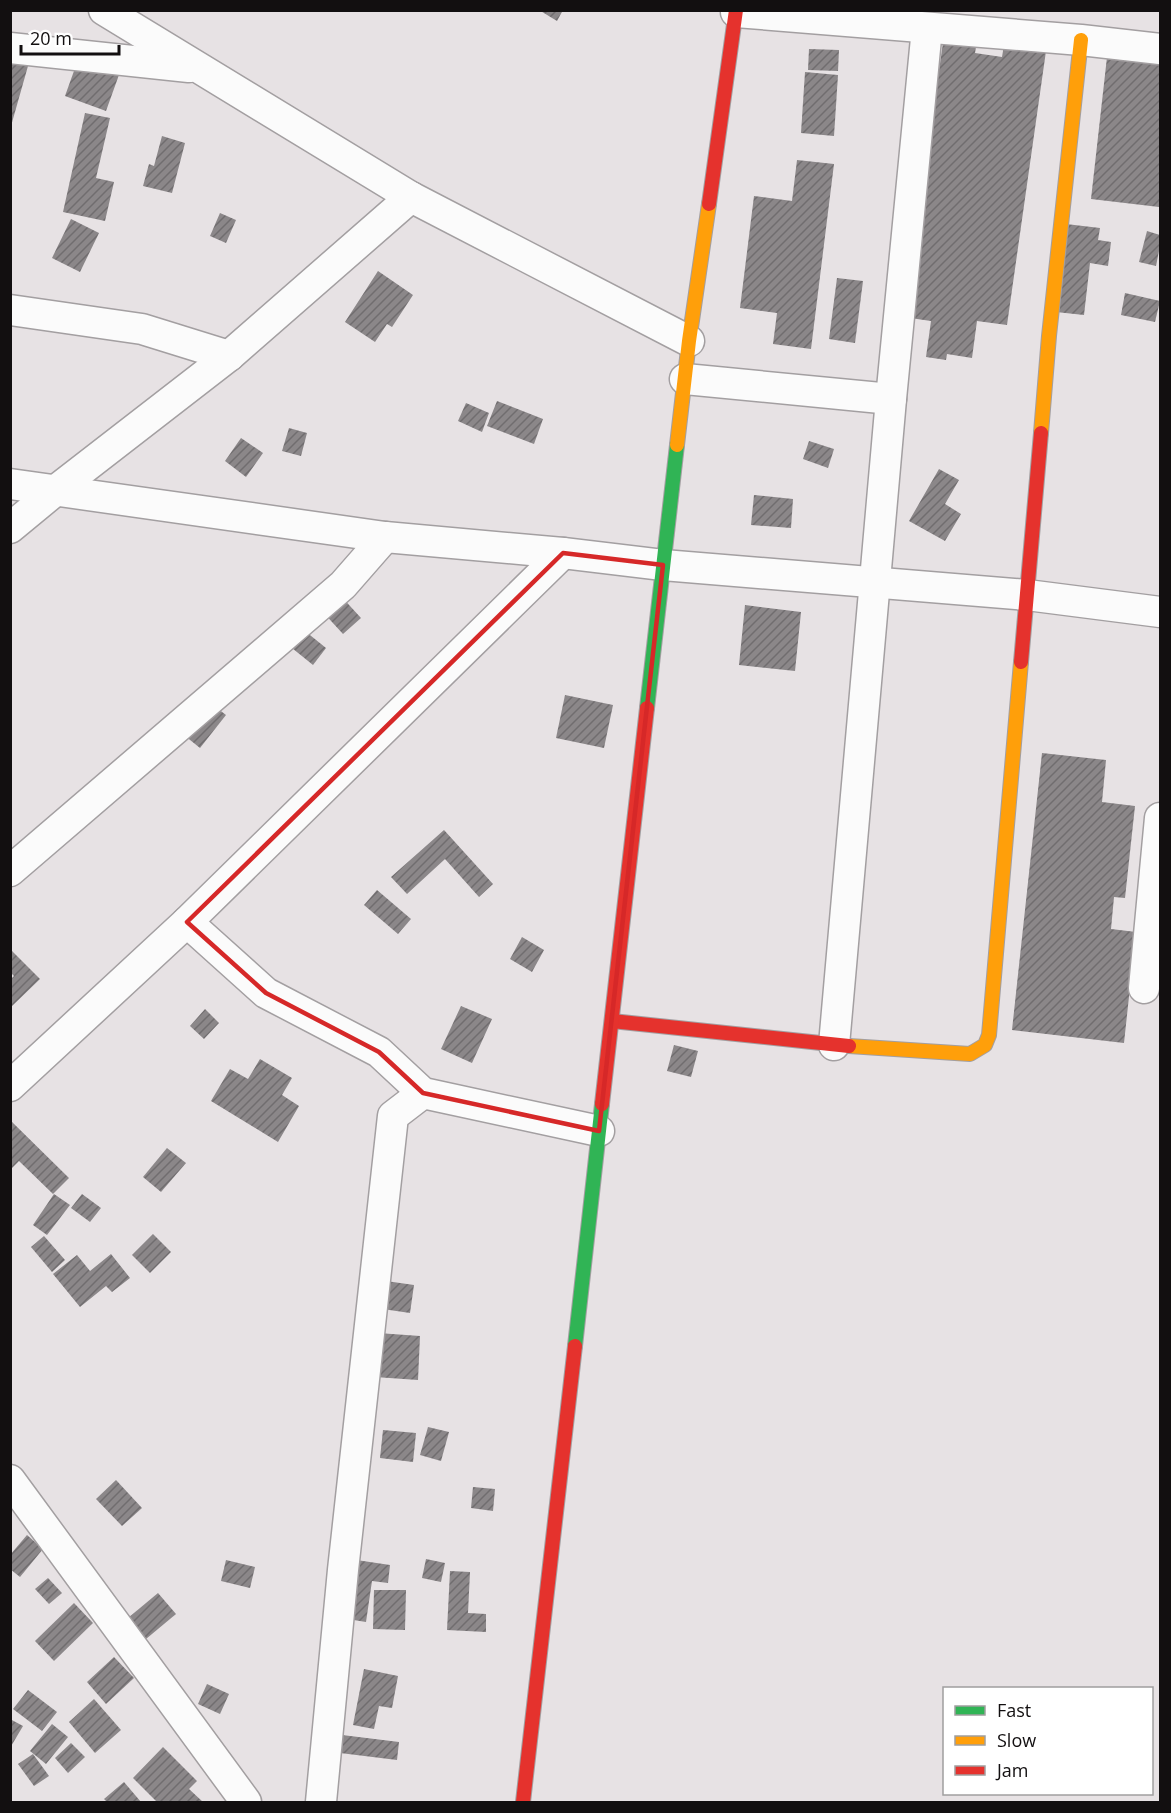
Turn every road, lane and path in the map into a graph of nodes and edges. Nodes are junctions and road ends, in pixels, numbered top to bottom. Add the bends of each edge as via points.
1 (104, 10) edge
2 (736, 11) edge
3 (927, 28) junction
4 (1081, 40) junction
5 (10, 48) edge
6 (1161, 48) edge
7 (198, 68) junction
8 (411, 197) junction
9 (10, 310) edge
10 (689, 341) junction
11 (229, 356) junction
12 (685, 380) junction
13 (891, 399) junction
14 (10, 484) edge
15 (56, 490) junction
16 (10, 528) edge
17 (385, 537) junction
18 (563, 553) junction
19 (663, 565) junction
20 (875, 584) junction
21 (1027, 595) junction
22 (1161, 612) edge
23 (1161, 818) edge
24 (10, 871) edge
25 (187, 922) junction
26 (1144, 988) dead end
27 (612, 1021) junction
28 (834, 1045) junction
29 (10, 1086) edge
30 (423, 1093) junction
31 (599, 1131) junction
32 (10, 1480) edge
33 (246, 1803) edge
34 (321, 1803) edge
35 (523, 1803) edge

1 - 7 street
2 - 3 street
2 - 10 street
3 - 4 street
3 - 13 street
4 - 6 street
4 - 21 street via 1049,336
5 - 7 street
7 - 8 street
8 - 10 street
8 - 11 street
9 - 11 street via 142,329
10 - 12 street
11 - 15 street
12 - 13 street
12 - 19 street
13 - 20 street
14 - 15 street
15 - 16 street
15 - 17 street
17 - 18 street
17 - 24 street via 343,585
18 - 19 street
18 - 25 street
19 - 20 street
19 - 27 street
20 - 21 street
20 - 28 street
21 - 22 street
21 - 28 street via 989,1035 985,1045 970,1054
23 - 26 street
25 - 29 street
25 - 30 street via 266,993 379,1052
27 - 28 street
27 - 31 street
30 - 31 street
30 - 34 street via 393,1116
31 - 35 street
32 - 33 street

